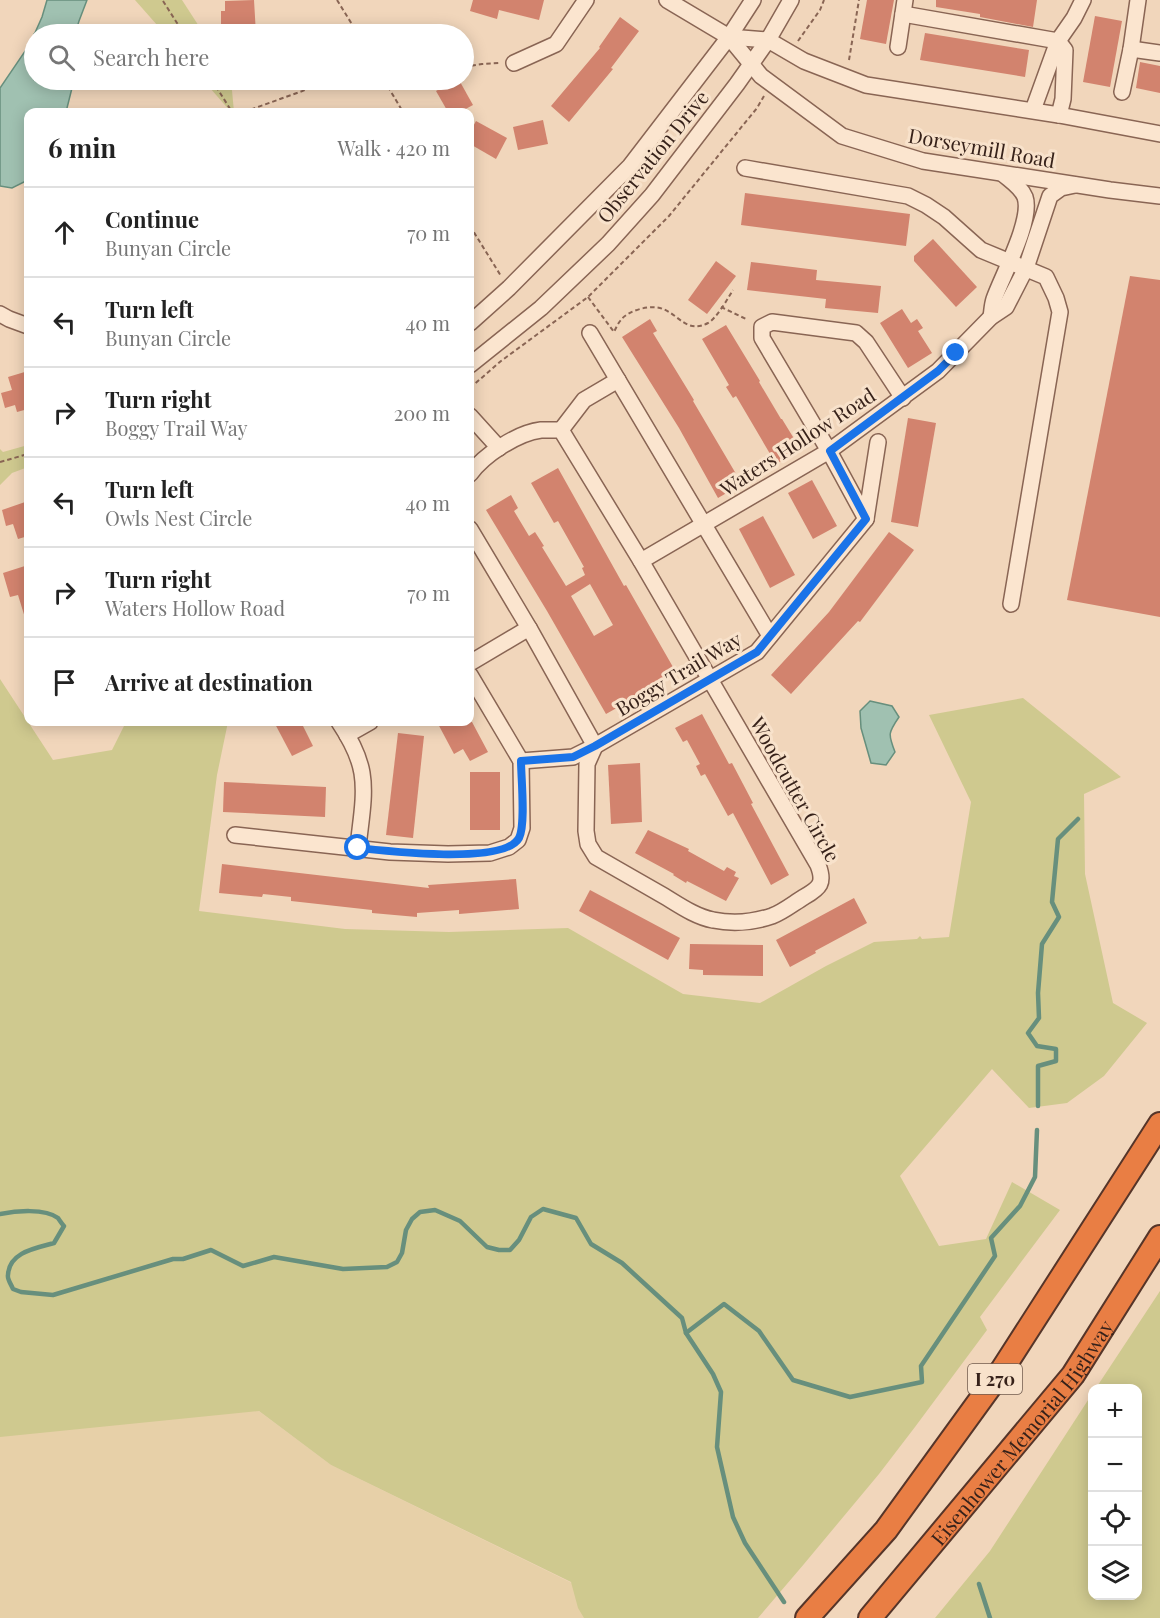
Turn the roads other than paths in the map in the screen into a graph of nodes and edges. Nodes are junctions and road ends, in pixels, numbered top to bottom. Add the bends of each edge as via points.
1 (586, 0) edge
2 (667, 0) edge
3 (753, 0) edge
4 (791, 0) edge
5 (1083, 0) edge
6 (1138, 0) edge
7 (904, 7) edge
8 (729, 37) junction
9 (768, 40) junction
10 (1058, 41) junction
11 (898, 47) dead end
12 (1131, 49) junction
13 (1160, 53) edge
14 (514, 63) road end
15 (751, 64) junction
16 (1122, 92) dead end
17 (1033, 110) junction
18 (1059, 115) junction
19 (1160, 134) edge
20 (745, 168) dead end
21 (1002, 173) junction
22 (1075, 185) junction
23 (1160, 196) edge
24 (1011, 262) junction
25 (1026, 268) junction
26 (0, 314) edge
27 (991, 317) junction
28 (474, 319) edge
29 (24, 325) edge
30 (590, 333) dead end
31 (474, 362) edge
32 (618, 380) junction
33 (903, 398) junction
34 (474, 420) edge
35 (561, 430) junction
36 (878, 442) dead end
37 (499, 448) junction
38 (830, 451) junction
39 (474, 464) edge
40 (866, 519) junction
41 (704, 524) junction
42 (474, 539) edge
43 (641, 561) junction
44 (1011, 604) dead end
45 (529, 628) junction
46 (770, 636) junction
47 (474, 661) edge
48 (711, 680) junction
49 (474, 682) edge
50 (343, 728) edge
51 (595, 746) junction
52 (521, 761) junction
53 (235, 836) dead end
54 (358, 848) junction
55 (1160, 1124) edge
56 (1160, 1237) edge
57 (807, 1618) edge
58 (870, 1618) edge

1 - 14 street via 556,44
2 - 8 street, Dorseymill Road
3 - 8 street, Observation Drive
4 - 9 street, Observation Drive
5 - 10 street
6 - 12 street
7 - 10 street
7 - 11 street
8 - 9 street, Dorseymill Road
8 - 15 street, Dorseymill Road
8 - 28 street, Observation Drive via 630,166
9 - 15 street, Observation Drive
9 - 17 street, Dorseymill Road via 804,61 866,85
10 - 17 street
10 - 18 street via 1065,50
12 - 13 street
12 - 16 street
15 - 21 street, Dorseymill Road via 760,76 842,135 923,161
15 - 31 street, Observation Drive via 652,195 608,244 541,308
17 - 18 street, Dorseymill Road
18 - 19 street, Dorseymill Road
20 - 24 street via 908,196 944,217 981,250
21 - 22 street, Dorseymill Road
21 - 24 street, Waters Hollow Road via 1020,188 1026,200 1025,217
22 - 23 street, Dorseymill Road
22 - 25 street, Waters Hollow Road via 1050,196
24 - 25 street
24 - 27 street, Waters Hollow Road
25 - 27 street, Waters Hollow Road via 1006,307
25 - 44 street via 1046,277 1060,312
26 - 29 street
27 - 33 street, Waters Hollow Road via 938,371
30 - 32 street
32 - 35 street via 584,400
32 - 41 street
33 - 38 street, Waters Hollow Road
33 - 38 street via 856,333 772,321 762,327 762,338
34 - 37 street
35 - 37 street via 540,430
35 - 43 street, Woodcutter Circle
36 - 40 street
37 - 39 street
38 - 40 street
38 - 41 street, Waters Hollow Road
40 - 46 street, Boggy Trail Way
41 - 43 street, Waters Hollow Road
41 - 46 street
42 - 45 street
43 - 48 street, Woodcutter Circle
45 - 47 street
45 - 51 street
46 - 48 street, Boggy Trail Way via 757,652
48 - 51 street, Boggy Trail Way
48 - 51 street, Woodcutter Circle via 821,874 822,880 812,892 774,915 753,921 713,920 690,912 596,857 586,831 587,765
49 - 52 street
50 - 54 street via 362,772 364,792
51 - 52 street, Boggy Trail Way via 573,757
52 - 54 street via 522,828 518,840 509,847 490,853 448,854
53 - 54 street
55 - 57 highway, I 270 via 1002,1370 886,1530
56 - 58 highway, Eisenhower Memorial Highway / I 270 via 1073,1375

